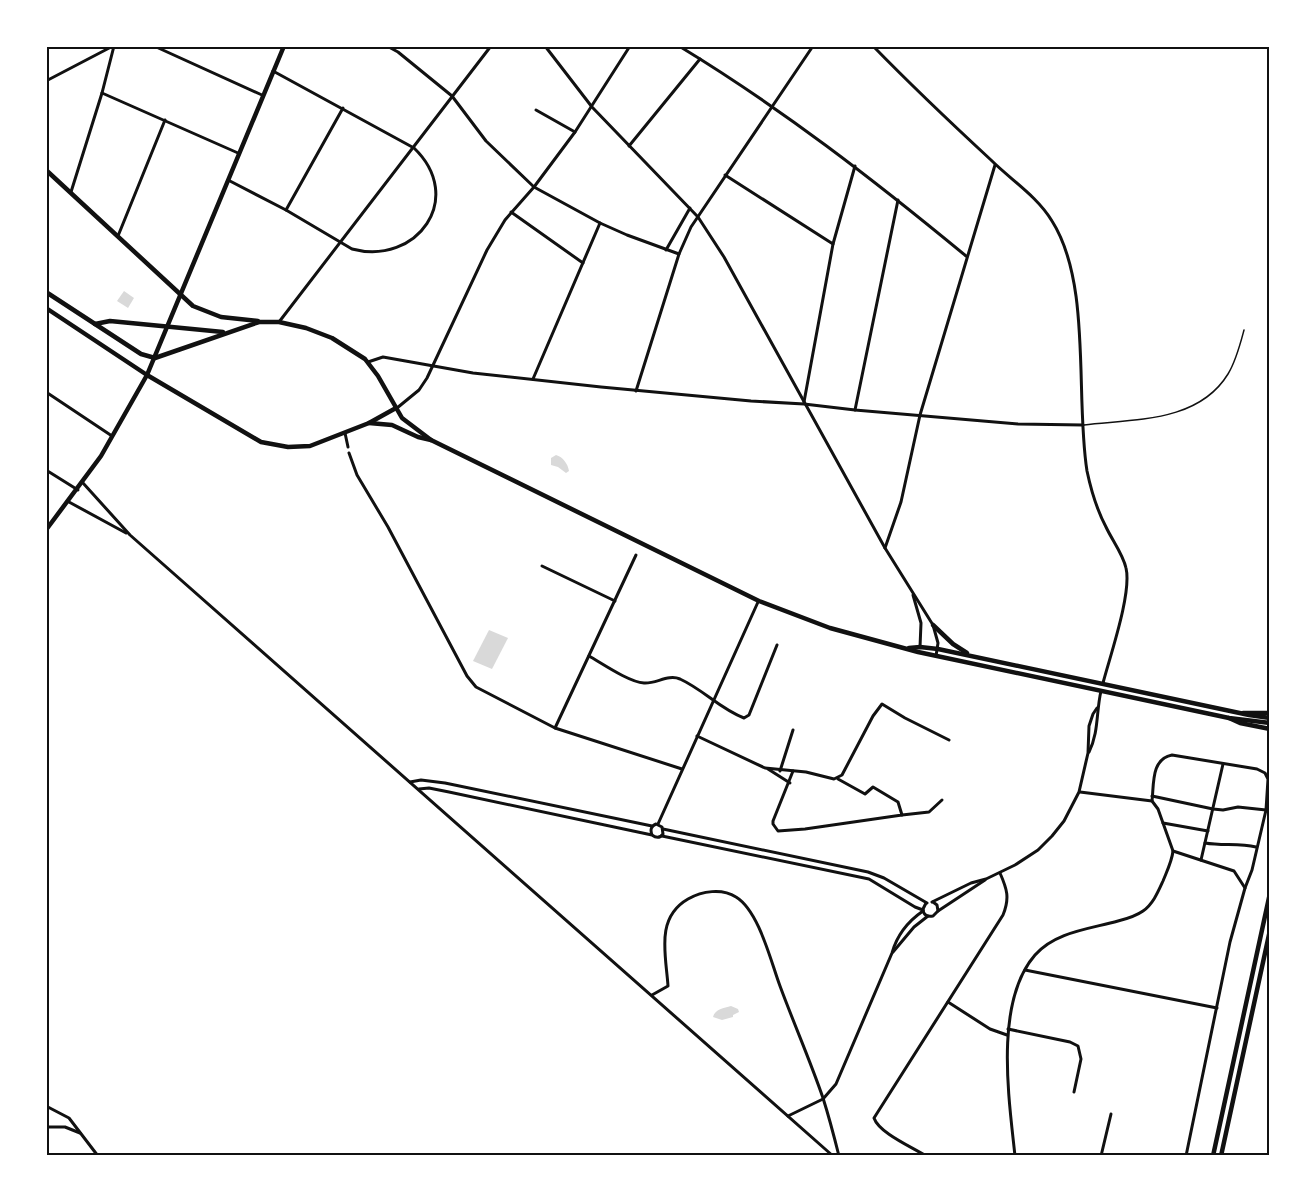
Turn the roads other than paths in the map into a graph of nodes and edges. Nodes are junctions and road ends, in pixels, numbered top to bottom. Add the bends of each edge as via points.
1 (113, 46) edge
2 (154, 46) edge
3 (284, 46) edge
4 (387, 46) edge
5 (400, 46) edge
6 (491, 46) edge
7 (545, 46) edge
8 (630, 46) edge
9 (679, 46) edge
10 (813, 46) edge
11 (873, 46) edge
12 (398, 52) junction
13 (700, 59) junction
14 (273, 70) junction
15 (46, 81) edge
16 (102, 93) junction
17 (262, 94) junction
18 (452, 96) junction
19 (773, 106) junction
20 (592, 107) junction
21 (343, 108) junction
22 (536, 110) dead end
23 (165, 120) junction
24 (576, 132) junction
25 (628, 147) junction
26 (414, 148) junction
27 (238, 153) junction
28 (995, 165) junction
29 (855, 166) junction
30 (46, 170) edge
31 (725, 175) junction
32 (228, 179) junction
33 (534, 187) junction
34 (71, 192) junction
35 (898, 200) junction
36 (690, 208) junction
37 (286, 210) junction
38 (511, 212) junction
39 (698, 217) junction
40 (600, 223) junction
41 (118, 236) junction
42 (339, 242) junction
43 (832, 244) junction
44 (666, 250) junction
45 (679, 254) junction
46 (966, 255) junction
47 (583, 263) junction
48 (46, 292) edge
49 (180, 295) junction
50 (46, 308) edge
51 (259, 321) junction
52 (279, 322) junction
53 (95, 324) junction
54 (168, 326) junction
55 (1244, 330) dead end
56 (226, 333) junction
57 (155, 358) junction
58 (368, 362) junction
59 (434, 366) junction
60 (147, 375) junction
61 (533, 380) junction
62 (636, 391) junction
63 (46, 392) edge
64 (804, 404) junction
65 (396, 408) junction
66 (855, 410) junction
67 (920, 415) junction
68 (369, 423) junction
69 (1083, 425) junction
70 (345, 433) junction
71 (114, 437) junction
72 (431, 440) junction
73 (348, 447) dead end
74 (349, 453) dead end
75 (46, 470) edge
76 (83, 483) junction
77 (78, 490) junction
78 (69, 502) junction
79 (46, 530) edge
80 (130, 535) junction
81 (885, 548) junction
82 (636, 555) dead end
83 (542, 566) dead end
84 (912, 590) junction
85 (615, 601) junction
86 (759, 601) junction
87 (933, 625) junction
88 (777, 645) dead end
89 (919, 649) junction
90 (938, 649) junction
91 (589, 656) junction
92 (936, 656) junction
93 (972, 656) junction
94 (1103, 683) junction
95 (1101, 691) junction
96 (713, 702) junction
97 (1097, 708) junction
98 (1243, 713) junction
99 (1269, 713) edge
100 (1229, 718) junction
101 (1269, 718) edge
102 (1269, 723) edge
103 (555, 728) junction
104 (1269, 729) edge
105 (793, 730) dead end
106 (697, 736) junction
107 (948, 740) dead end
108 (1088, 753) junction
109 (1223, 764) junction
110 (682, 768) junction
111 (765, 768) junction
112 (780, 771) junction
113 (793, 771) junction
114 (837, 778) junction
115 (410, 782) junction
116 (789, 783) junction
117 (418, 789) junction
118 (1079, 792) junction
119 (1152, 796) junction
120 (942, 800) dead end
121 (1152, 801) junction
122 (1213, 809) junction
123 (1266, 810) junction
124 (902, 815) junction
125 (1163, 823) junction
126 (658, 824) junction
127 (652, 826) junction
128 (663, 828) junction
129 (1208, 831) junction
130 (652, 835) junction
131 (662, 836) junction
132 (1205, 843) junction
133 (1257, 847) junction
134 (1173, 851) junction
135 (1201, 860) junction
136 (1000, 873) junction
137 (986, 879) junction
138 (1245, 888) junction
139 (1269, 893) edge
140 (932, 902) junction
141 (927, 903) junction
142 (923, 910) junction
143 (938, 910) junction
144 (928, 916) junction
145 (1269, 930) edge
146 (892, 953) junction
147 (1025, 970) junction
148 (652, 996) junction
149 (948, 1002) junction
150 (1217, 1008) junction
151 (1008, 1029) junction
152 (1007, 1035) junction
153 (1074, 1092) dead end
154 (823, 1099) junction
155 (46, 1106) edge
156 (1110, 1114) dead end
157 (788, 1116) junction
158 (46, 1127) edge
159 (81, 1134) junction
160 (98, 1155) edge
161 (833, 1155) edge
162 (839, 1155) edge
163 (926, 1155) edge
164 (1015, 1155) edge
165 (1101, 1155) edge
166 (1186, 1155) edge
167 (1214, 1155) edge
168 (1221, 1155) edge

1 - 15 street
1 - 16 street
2 - 17 street
3 - 14 main road
4 - 12 street
5 - 12 street
6 - 18 street
7 - 20 street
8 - 20 street
9 - 13 street
10 - 19 street
11 - 28 street
12 - 18 street
13 - 19 street
13 - 25 street
14 - 17 main road
14 - 21 street
16 - 23 street
16 - 34 street
17 - 27 main road
18 - 26 street
18 - 33 street via 486,141
19 - 29 street
19 - 31 street
20 - 24 street
20 - 25 street
21 - 26 street
21 - 37 street
22 - 24 street
23 - 27 street
23 - 41 street
24 - 33 street
25 - 36 street
26 - 42 street
26 - 42 street via 426,162 436,185 434,207 422,229 411,240 388,250 361,252
27 - 32 main road
28 - 46 street
28 - 69 street via 1047,214 1069,260 1076,301
29 - 35 street
29 - 43 street
30 - 34 main road
31 - 39 street
31 - 43 street
32 - 37 street
32 - 49 main road
33 - 38 street
33 - 40 street
34 - 41 main road
35 - 46 street
35 - 66 street
36 - 39 street
36 - 44 street
37 - 42 street
38 - 47 street
38 - 59 street via 487,250
39 - 45 street
39 - 64 street
40 - 44 street
40 - 47 street
41 - 49 main road
42 - 52 street
43 - 64 street
44 - 45 street
45 - 62 street
46 - 67 street
47 - 61 street
48 - 53 main road
49 - 51 main road via 211,315
49 - 54 main road
50 - 60 main road
51 - 52 main road
51 - 56 main road
52 - 58 main road via 333,338
53 - 54 main road via 110,321
53 - 57 main road via 141,354
54 - 56 main road
54 - 57 main road
55 - 69 lane via 1228,374 1202,400 1161,416
56 - 57 main road
57 - 60 main road
58 - 59 street via 383,357
58 - 65 main road
59 - 61 street
59 - 65 street via 418,390
60 - 70 main road via 261,442 299,447
60 - 71 main road
61 - 62 street
62 - 64 street
63 - 71 street
64 - 66 street
64 - 81 street
65 - 68 main road
65 - 72 main road via 406,422
66 - 67 street
67 - 69 street
67 - 81 street via 901,502
68 - 70 main road
68 - 72 main road via 392,425
69 - 94 street via 1090,482 1105,526 1126,568 1126,596
70 - 73 street
71 - 76 main road
72 - 86 main road
74 - 103 street via 357,475 471,682
75 - 77 street
76 - 77 main road
76 - 80 street
77 - 78 main road
78 - 79 main road
78 - 80 street
80 - 115 street
81 - 84 street
82 - 85 street
83 - 85 street
84 - 87 street
84 - 89 street via 921,623
85 - 91 street
86 - 89 main road via 830,628
86 - 96 street
87 - 90 street
87 - 93 main road
88 - 96 street via 747,717
89 - 90 main road
89 - 92 main road
90 - 92 street
90 - 93 main road
91 - 96 street via 643,683 679,679
91 - 103 street
92 - 95 main road
93 - 94 main road
94 - 95 main road
94 - 98 main road
95 - 97 street
95 - 100 main road
96 - 106 street
97 - 108 street via 1095,737
97 - 108 street via 1089,726
98 - 99 main road
98 - 101 main road
100 - 102 main road
100 - 104 main road
103 - 110 street
105 - 112 street
106 - 110 street
106 - 111 street
107 - 114 street via 882,704
108 - 118 street
109 - 119 street via 1164,757 1157,766
109 - 122 street
109 - 123 street via 1264,773 1269,790
110 - 126 street
111 - 112 street
111 - 116 street
112 - 113 street
113 - 114 street
113 - 116 street
114 - 124 street via 865,794 873,787 898,802
115 - 117 street
115 - 127 street via 445,783
116 - 124 street via 773,821 775,829 781,832
117 - 130 street via 429,788
117 - 148 street
118 - 121 street
118 - 136 street via 1064,821 1046,843 1027,859
119 - 121 street
119 - 122 street
120 - 124 street via 929,812
121 - 125 street
122 - 123 street
122 - 129 street
123 - 133 street
125 - 129 street
125 - 134 street
126 - 127 street
126 - 128 street
127 - 130 street
128 - 131 street
128 - 141 street via 868,872
129 - 132 street
130 - 131 street
131 - 142 street via 869,879
132 - 133 street
132 - 135 street
133 - 138 street
134 - 135 street
134 - 147 street via 1153,902 1145,910 1049,943
135 - 138 street via 1234,871
136 - 137 street
136 - 149 street via 1008,894 1004,915
137 - 140 street
137 - 143 street
138 - 150 street
139 - 167 main road
140 - 141 street
140 - 143 street
141 - 142 street
142 - 144 street
142 - 146 street via 901,932
143 - 144 street
144 - 146 street
145 - 168 main road
146 - 154 street via 836,1084
147 - 150 street
147 - 151 street
148 - 154 street via 668,986 664,937 666,924 680,904 700,893 715,891 736,897 757,925
148 - 157 street
149 - 152 street via 990,1029
149 - 163 street via 874,1118 884,1131
150 - 166 street
151 - 152 street
151 - 153 street via 1078,1046 1081,1059
152 - 164 street
154 - 157 street
154 - 162 street
155 - 159 street via 69,1118
156 - 165 street
157 - 161 street
158 - 159 street via 65,1127
159 - 160 street

